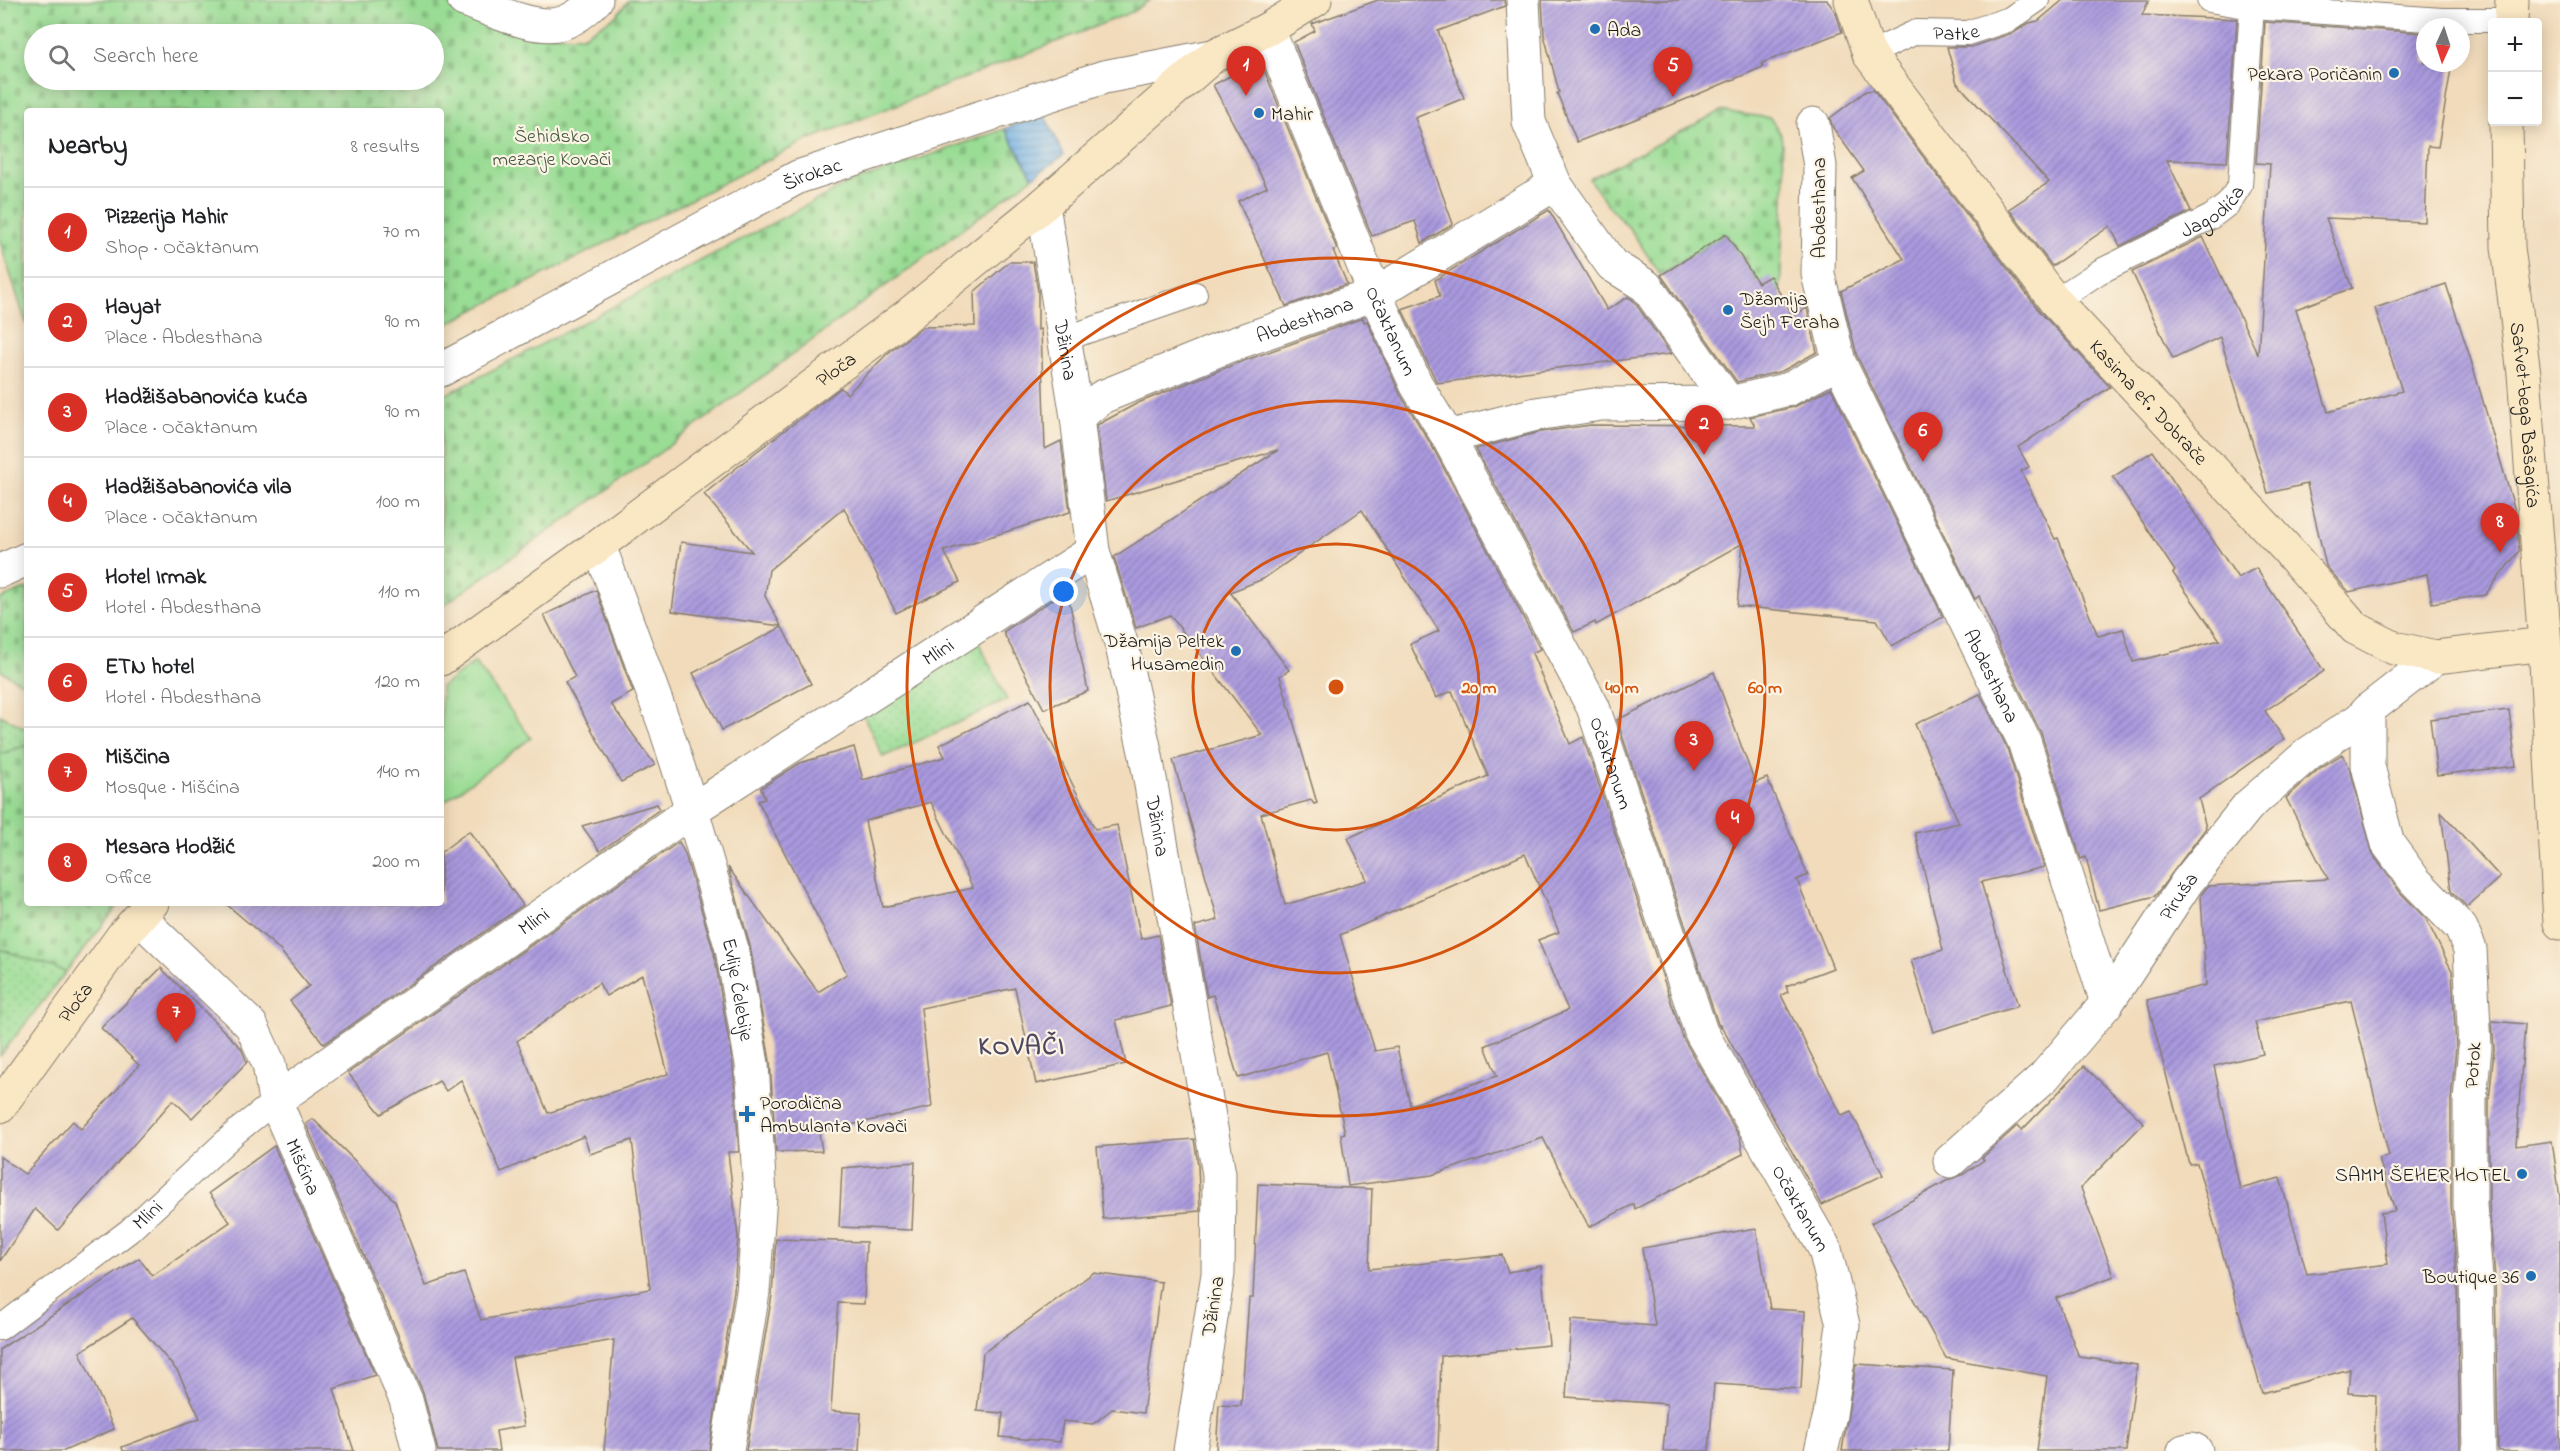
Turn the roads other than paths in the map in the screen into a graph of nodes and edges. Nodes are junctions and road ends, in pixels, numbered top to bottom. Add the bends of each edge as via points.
1 (464, 0) edge
2 (596, 0) edge
3 (1523, 0) edge
4 (1851, 0) edge
5 (2037, 0) edge
6 (2209, 0) edge
7 (1308, 2) edge
8 (2252, 7) junction
9 (2511, 14) edge
10 (1268, 29) junction
11 (1869, 54) junction
12 (1213, 56) junction
13 (1814, 124) dead end
14 (2506, 126) edge
15 (1555, 184) junction
16 (1043, 205) junction
17 (1196, 294) dead end
18 (1375, 294) junction
19 (2055, 301) junction
20 (1064, 339) junction
21 (1839, 363) junction
22 (444, 368) edge
23 (1729, 403) junction
24 (1077, 417) junction
25 (1448, 437) junction
26 (596, 547) junction
27 (1093, 551) junction
28 (24, 560) edge
29 (0, 571) edge
30 (2545, 644) junction
31 (444, 657) edge
32 (2436, 657) junction
33 (2368, 710) junction
34 (692, 810) junction
35 (147, 908) edge
36 (2560, 923) edge
37 (2107, 1003) junction
38 (275, 1101) junction
39 (0, 1106) edge
40 (1950, 1161) dead end
41 (0, 1329) edge
42 (419, 1451) edge
43 (727, 1451) edge
44 (1190, 1451) edge
45 (1821, 1451) edge
46 (2184, 1451) edge
47 (2196, 1451) edge
48 (2479, 1451) edge

1 - 2 street via 532,24 564,23
3 - 15 street via 1530,122
4 - 11 street, Kasima ef. Dobrače
5 - 11 lane, Patke via 2010,19 1978,30 1916,32
6 - 8 lane
7 - 10 street
8 - 9 lane via 2442,20
8 - 19 lane, Jagodića via 2240,185 2228,204 2211,217 2099,272
10 - 12 street
10 - 18 street, Očaktanum
11 - 19 street, Kasima ef. Dobrače
12 - 16 street, Ploča
12 - 22 street, Širokac via 1104,77 798,177
13 - 21 street, Abdesthana via 1821,166 1818,274
14 - 30 street, Safvet-bega Bašagića via 2508,247 2523,374
15 - 18 street, Abdesthana
15 - 23 street via 1612,265 1647,286
16 - 20 street, Džinina
16 - 26 street, Ploča via 908,315
17 - 20 lane
18 - 24 street, Abdesthana via 1228,346 1102,397
18 - 25 street, Očaktanum via 1416,384
19 - 32 street, Kasima ef. Dobrače via 2355,628 2394,648
20 - 24 street, Džinina
21 - 23 street via 1789,388
21 - 37 street, Abdesthana via 2024,741
23 - 25 street via 1600,404 1536,414
24 - 27 street, Džinina
25 - 45 street, Očaktanum via 1593,707 1701,1032 1825,1249 1843,1325
26 - 31 street, Ploča
26 - 34 street, Evlije Čelebije via 604,559 665,726
27 - 34 street, Mlini
27 - 44 street, Džinina via 1122,646 1146,756 1219,1174 1218,1274
28 - 29 street
30 - 32 street, Kasima ef. Dobrače
30 - 36 street, Safvet-bega Bašagića
32 - 33 street, Piruša
33 - 37 street, Piruša via 2360,720 2309,753 2248,806 2187,882
33 - 48 street, Potok via 2368,766 2388,844 2415,881 2461,928 2470,949 2475,1047 2470,1100 2470,1205 2476,1278
34 - 38 street, Mlini
34 - 43 street, Evlije Čelebije via 732,949 752,1065 760,1185 753,1292
35 - 38 street, Mišćina via 153,931 251,1025 269,1064
35 - 39 street, Ploča
37 - 40 street, Piruša via 2044,1077
38 - 41 lane, Mlini via 129,1231
38 - 42 street, Mišćina via 406,1400
46 - 47 street

